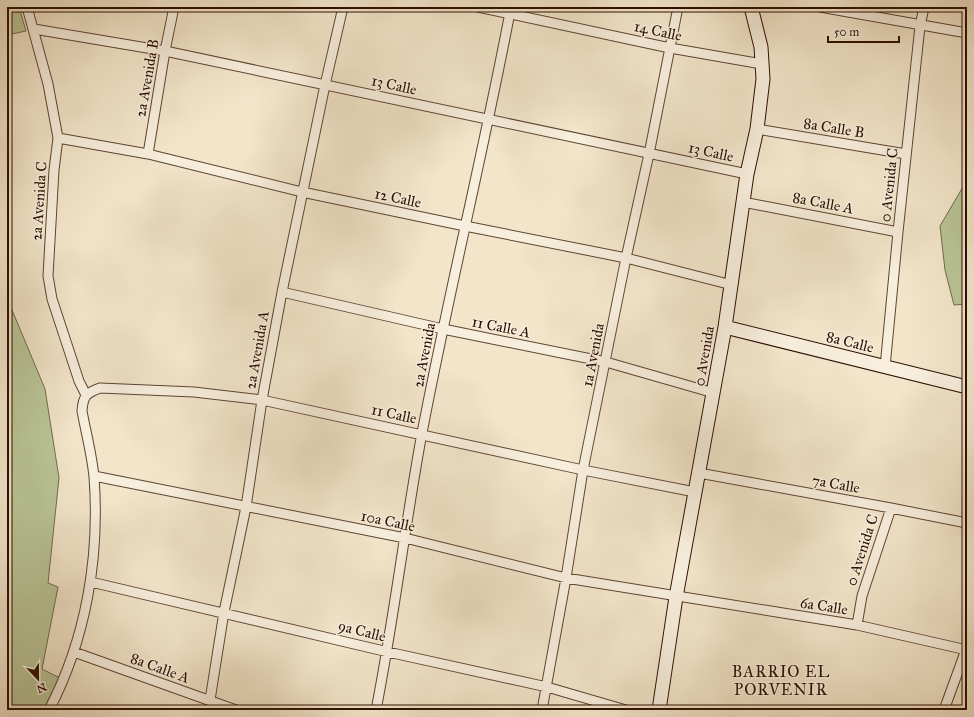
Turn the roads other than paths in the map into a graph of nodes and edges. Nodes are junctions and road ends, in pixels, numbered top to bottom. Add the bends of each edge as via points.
1 (27, 7) edge
2 (174, 7) edge
3 (344, 7) edge
4 (478, 7) edge
5 (678, 7) edge
6 (751, 7) edge
7 (820, 7) edge
8 (924, 7) edge
9 (510, 10) edge
10 (920, 26) junction
11 (34, 29) junction
12 (967, 33) edge
13 (670, 48) junction
14 (165, 51) junction
15 (762, 64) junction
16 (325, 85) junction
17 (488, 119) junction
18 (757, 129) junction
19 (58, 138) junction
20 (148, 154) junction
21 (649, 154) junction
22 (906, 154) junction
23 (747, 174) junction
24 (302, 192) junction
25 (743, 202) junction
26 (465, 226) junction
27 (898, 232) junction
28 (626, 258) junction
29 (732, 285) junction
30 (282, 292) junction
31 (725, 327) junction
32 (443, 329) junction
33 (606, 362) junction
34 (885, 367) junction
35 (967, 387) edge
36 (714, 393) junction
37 (86, 395) junction
38 (262, 400) junction
39 (422, 434) junction
40 (584, 470) junction
41 (699, 473) junction
42 (94, 476) junction
43 (695, 492) junction
44 (246, 507) junction
45 (891, 508) junction
46 (967, 523) edge
47 (404, 538) junction
48 (566, 578) junction
49 (91, 582) junction
50 (676, 597) junction
51 (224, 612) junction
52 (857, 625) junction
53 (967, 649) edge
54 (74, 652) junction
55 (388, 652) junction
56 (547, 687) junction
57 (210, 700) junction
58 (49, 710) edge
59 (236, 710) edge
60 (376, 710) edge
61 (542, 710) edge
62 (626, 710) edge
63 (659, 710) edge
64 (944, 710) edge

1 - 11 street, 2a Avenida C
2 - 14 street, 2a Avenida B
3 - 16 street, 2a Avenida A
4 - 9 street, 14 Calle
5 - 13 street, 1a Avenida
6 - 15 street, 0 Avenida via 761,47
7 - 10 street
8 - 10 street, 0 Avenida C
9 - 13 street, 14 Calle
9 - 17 street, 2a Avenida
10 - 12 street
10 - 22 street, 0 Avenida C
11 - 14 street, 13 Calle
11 - 19 street, 2a Avenida C
13 - 15 street, 14 Calle
13 - 21 street, 1a Avenida
14 - 16 street, 13 Calle
14 - 20 street, 2a Avenida B
15 - 18 street, 0 Avenida via 763,79
16 - 17 street, 13 Calle
16 - 24 street, 2a Avenida A
17 - 21 street, 13 Calle
17 - 26 street, 2a Avenida
18 - 22 street, 8a Calle B
18 - 23 street, 0 Avenida
19 - 20 street, 12 Calle
19 - 37 street, 2a Avenida C via 48,276 52,299
20 - 24 street, 12 Calle
21 - 23 street, 13 Calle
21 - 28 street, 1a Avenida
22 - 27 street, 0 Avenida C
23 - 25 street, 0 Avenida
24 - 26 street, 12 Calle
24 - 30 street, 2a Avenida A
25 - 27 street, 8a Calle A
25 - 29 street, 0 Avenida
26 - 28 street, 12 Calle
26 - 32 street, 2a Avenida
27 - 34 street, 0 Avenida C
28 - 29 street, 12 Calle
28 - 33 street, 1a Avenida
29 - 31 street, 0 Avenida
30 - 32 street, 11 Calle A
30 - 38 street, 2a Avenida A
31 - 34 street, 8a Calle
31 - 36 street, 0 Avenida
32 - 33 street, 11 Calle A
32 - 39 street, 2a Avenida
33 - 36 street, 11 Calle A
33 - 40 street, 1a Avenida
34 - 35 street, 8a Calle
36 - 41 street, 0 Avenida
37 - 38 street, 11 Calle via 100,388 119,388 194,392
37 - 42 street via 82,411
38 - 39 street, 11 Calle
38 - 44 street, 2a Avenida A
39 - 40 street, 11 Calle
39 - 47 street, 2a Avenida
40 - 43 street, 11 Calle
40 - 48 street, 1a Avenida
41 - 43 street, 0 Avenida
41 - 45 street, 7a Calle
42 - 44 street, 10a Calle
42 - 49 street via 95,532
43 - 50 street, 0 Avenida
44 - 47 street, 10a Calle
44 - 51 street, 2a Avenida A
45 - 46 street, 7a Calle
45 - 52 street, 0 Avenida C via 862,596
47 - 48 street, 10a Calle
47 - 55 street, 2a Avenida
48 - 50 street, 10a Calle
48 - 56 street, 1a Avenida
49 - 51 street, 9a Calle
49 - 54 street
50 - 52 street, 6a Calle
50 - 63 street, 0 Avenida
51 - 55 street, 9a Calle
51 - 57 street, 2a Avenida A
52 - 53 street, 6a Calle
53 - 64 street
54 - 57 street, 8a Calle A
54 - 58 street via 63,683
55 - 56 street, 9a Calle
55 - 60 street, 2a Avenida
56 - 61 street, 1a Avenida
56 - 62 street, 9a Calle
57 - 59 street, 8a Calle A

